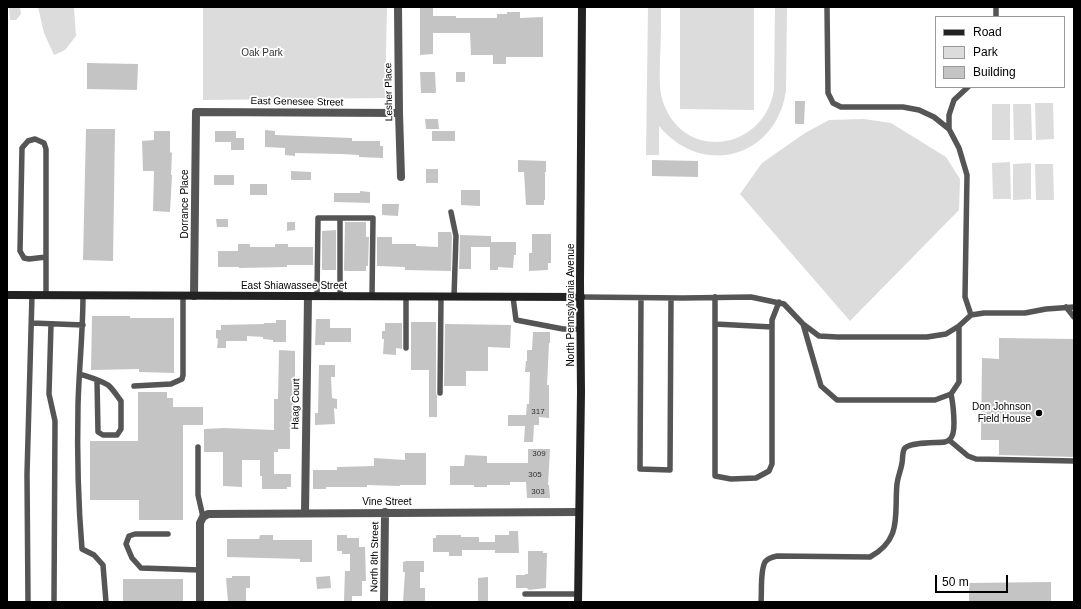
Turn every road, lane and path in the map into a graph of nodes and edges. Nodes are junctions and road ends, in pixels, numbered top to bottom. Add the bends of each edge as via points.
1 (398, 7) edge
2 (582, 7) edge
3 (828, 7) edge
4 (967, 88) edge
5 (196, 112) joint
6 (399, 113) junction
7 (949, 129) junction
8 (401, 177) dead end
9 (451, 212) dead end
10 (340, 218) junction
11 (46, 257) junction
12 (7, 295) edge
13 (32, 295) junction
14 (46, 295) junction
15 (83, 295) junction
16 (183, 295) junction
17 (194, 296) junction
18 (308, 296) junction
19 (317, 296) junction
20 (340, 296) junction
21 (372, 296) junction
22 (406, 296) junction
23 (441, 297) junction
24 (454, 297) junction
25 (514, 297) junction
26 (580, 297) junction
27 (715, 297) junction
28 (641, 298) junction
29 (671, 298) junction
30 (779, 302) junction
31 (1066, 307) junction
32 (1074, 307) edge
33 (971, 315) junction
34 (1074, 317) edge
35 (32, 324) junction
36 (51, 324) junction
37 (715, 324) junction
38 (803, 324) junction
39 (83, 325) junction
40 (960, 326) junction
41 (772, 327) junction
42 (580, 329) junction
43 (406, 348) dead end
44 (80, 374) junction
45 (97, 380) junction
46 (134, 386) dead end
47 (440, 393) dead end
48 (951, 394) junction
49 (949, 440) junction
50 (198, 447) dead end
51 (1074, 461) edge
52 (385, 512) junction
53 (579, 512) junction
54 (305, 513) junction
55 (202, 520) junction
56 (168, 534) dead end
57 (200, 570) junction
58 (525, 594) dead end
59 (578, 598) edge
60 (28, 602) edge
61 (54, 602) edge
62 (106, 602) edge
63 (200, 602) edge
64 (384, 602) edge
65 (761, 602) edge

1 - 6 street, Lesher Place
2 - 26 street, North Pennsylvania Avenue
3 - 7 lane via 828,93 833,103 841,107 903,107 919,110 934,117
4 - 7 lane via 954,100 949,115
5 - 6 street, East Genesee Street
5 - 17 street, Dorrance Place
6 - 8 street, Lesher Place
7 - 33 lane via 959,148 967,175 965,297
9 - 24 lane via 456,236
10 - 19 lane via 318,218
10 - 20 lane
10 - 21 lane via 373,218
11 - 11 lane via 46,149 44,143 35,139 28,140 22,148 20,251 24,258
11 - 14 lane
12 - 13 street, East Shiawassee Street
13 - 14 street, East Shiawassee Street
13 - 35 lane
14 - 15 street, East Shiawassee Street
15 - 16 street, East Shiawassee Street
15 - 39 lane
16 - 17 street, East Shiawassee Street
16 - 46 lane via 182,379 171,384
17 - 18 street, East Shiawassee Street
18 - 19 street, East Shiawassee Street
18 - 54 street, Haag Court
19 - 20 street, East Shiawassee Street
20 - 21 street, East Shiawassee Street
21 - 22 street, East Shiawassee Street
22 - 23 street, East Shiawassee Street
22 - 43 lane
23 - 24 street, East Shiawassee Street
23 - 47 lane
24 - 25 street, East Shiawassee Street
25 - 26 street, East Shiawassee Street
25 - 42 lane via 516,320 563,329
26 - 28 lane
26 - 42 street, North Pennsylvania Avenue
27 - 29 lane
27 - 30 lane via 751,296
27 - 37 lane
28 - 29 lane
28 - 29 lane via 640,469 670,470
30 - 38 lane
30 - 41 lane
31 - 32 lane
31 - 33 lane via 1025,313
31 - 34 lane
33 - 40 lane
35 - 36 lane
35 - 60 lane via 27,474
36 - 39 lane
36 - 61 lane via 49,394 55,421
37 - 41 lane
37 - 41 lane via 715,476 731,479 756,478 769,471 772,464
38 - 40 lane via 819,336 836,337 927,337 946,334
38 - 48 lane via 821,386 837,400 935,400
39 - 44 lane
40 - 48 lane via 959,382
42 - 53 street, North Pennsylvania Avenue via 582,392
44 - 45 lane
44 - 62 lane via 78,509 82,549 94,555 103,565
45 - 45 lane via 108,385 121,401 121,429 117,435 103,435 98,432
48 - 49 lane via 954,406 953,435
49 - 51 lane via 968,456 976,459
49 - 65 lane via 911,445 903,452 897,483 894,533 876,554 870,557 770,558 763,568
50 - 55 lane via 198,495
52 - 53 street, Vine Street
52 - 54 street, Vine Street
52 - 64 street, North 8th Street
53 - 59 street, North Pennsylvania Avenue
54 - 55 street, Vine Street via 214,513 208,514
55 - 57 street
56 - 57 lane via 129,536 126,544 132,558 141,568
57 - 63 street
58 - 59 lane

